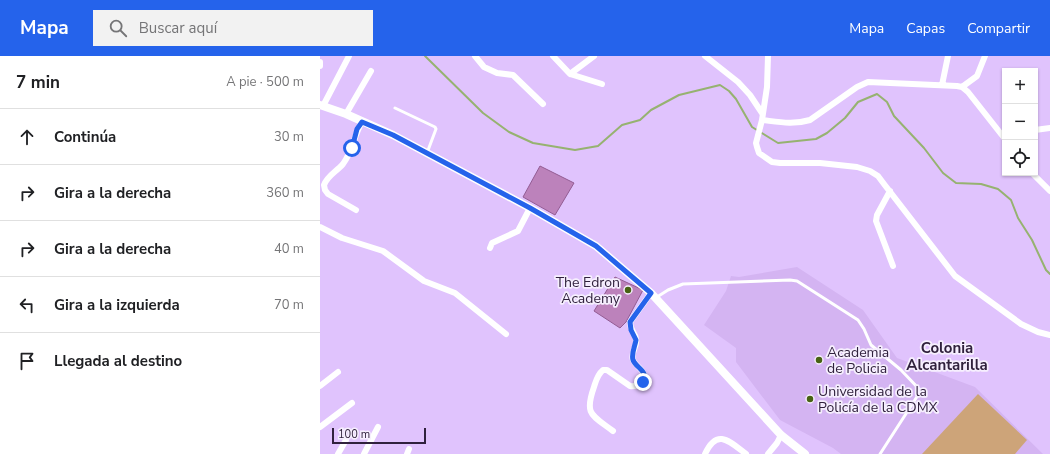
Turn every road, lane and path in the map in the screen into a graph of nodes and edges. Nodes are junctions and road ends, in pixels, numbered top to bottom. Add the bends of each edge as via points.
1 (349, 56) edge
2 (475, 56) edge
3 (553, 56) edge
4 (594, 56) edge
5 (704, 56) edge
6 (768, 56) edge
7 (948, 56) edge
8 (986, 56) edge
9 (320, 62) edge
10 (320, 66) edge
11 (371, 71) dead end
12 (570, 74) junction
13 (602, 84) dead end
14 (942, 85) junction
15 (962, 87) junction
16 (543, 104) dead end
17 (321, 106) edge
18 (395, 108) dead end
19 (346, 114) junction
20 (762, 118) junction
21 (362, 122) junction
22 (1050, 128) edge
23 (1038, 130) edge
24 (1002, 132) edge
25 (427, 153) junction
26 (1035, 176) edge
27 (890, 191) junction
28 (1050, 191) edge
29 (530, 208) junction
30 (356, 210) dead end
31 (320, 227) edge
32 (490, 248) dead end
33 (894, 266) dead end
34 (653, 295) junction
35 (506, 334) dead end
36 (1050, 335) edge
37 (338, 372) dead end
38 (320, 386) edge
39 (352, 403) dead end
40 (320, 427) edge
41 (378, 427) dead end
42 (614, 431) dead end
43 (781, 435) junction
44 (346, 440) dead end
45 (338, 454) edge
46 (364, 454) edge
47 (705, 454) edge
48 (746, 454) edge
49 (768, 454) edge
50 (804, 454) edge
51 (880, 454) edge

1 - 17 street
2 - 16 street via 484,67 497,73 513,75
3 - 12 street
4 - 12 street
5 - 20 street via 738,82 750,95
6 - 20 street
7 - 14 street
8 - 15 street via 977,76
9 - 10 street
11 - 19 street
12 - 13 street
14 - 15 street
14 - 20 street via 868,82 810,120 789,124
15 - 24 street
17 - 19 main road
18 - 25 lane via 435,127
19 - 21 main road
20 - 27 street via 756,143 759,153 772,162 857,167 878,176
21 - 25 main road
21 - 30 street via 357,129 348,157 324,185 328,194
22 - 23 street
25 - 29 main road
26 - 28 street
27 - 33 street via 876,221
27 - 36 street via 955,276 1020,324
29 - 32 street via 518,231 492,243
29 - 34 main road via 596,246
31 - 35 street via 342,238 383,251 424,281 455,293
34 - 42 street via 630,322 636,340 632,358 643,370 645,378 640,384 630,386 607,370 603,370 597,376 589,400 592,414
34 - 43 main road
34 - 51 lane via 683,284 790,280 858,320 871,345 920,390
37 - 38 street
39 - 40 street
41 - 46 street
43 - 49 street
43 - 50 main road
44 - 45 street
47 - 48 street via 710,443 721,440 731,442

